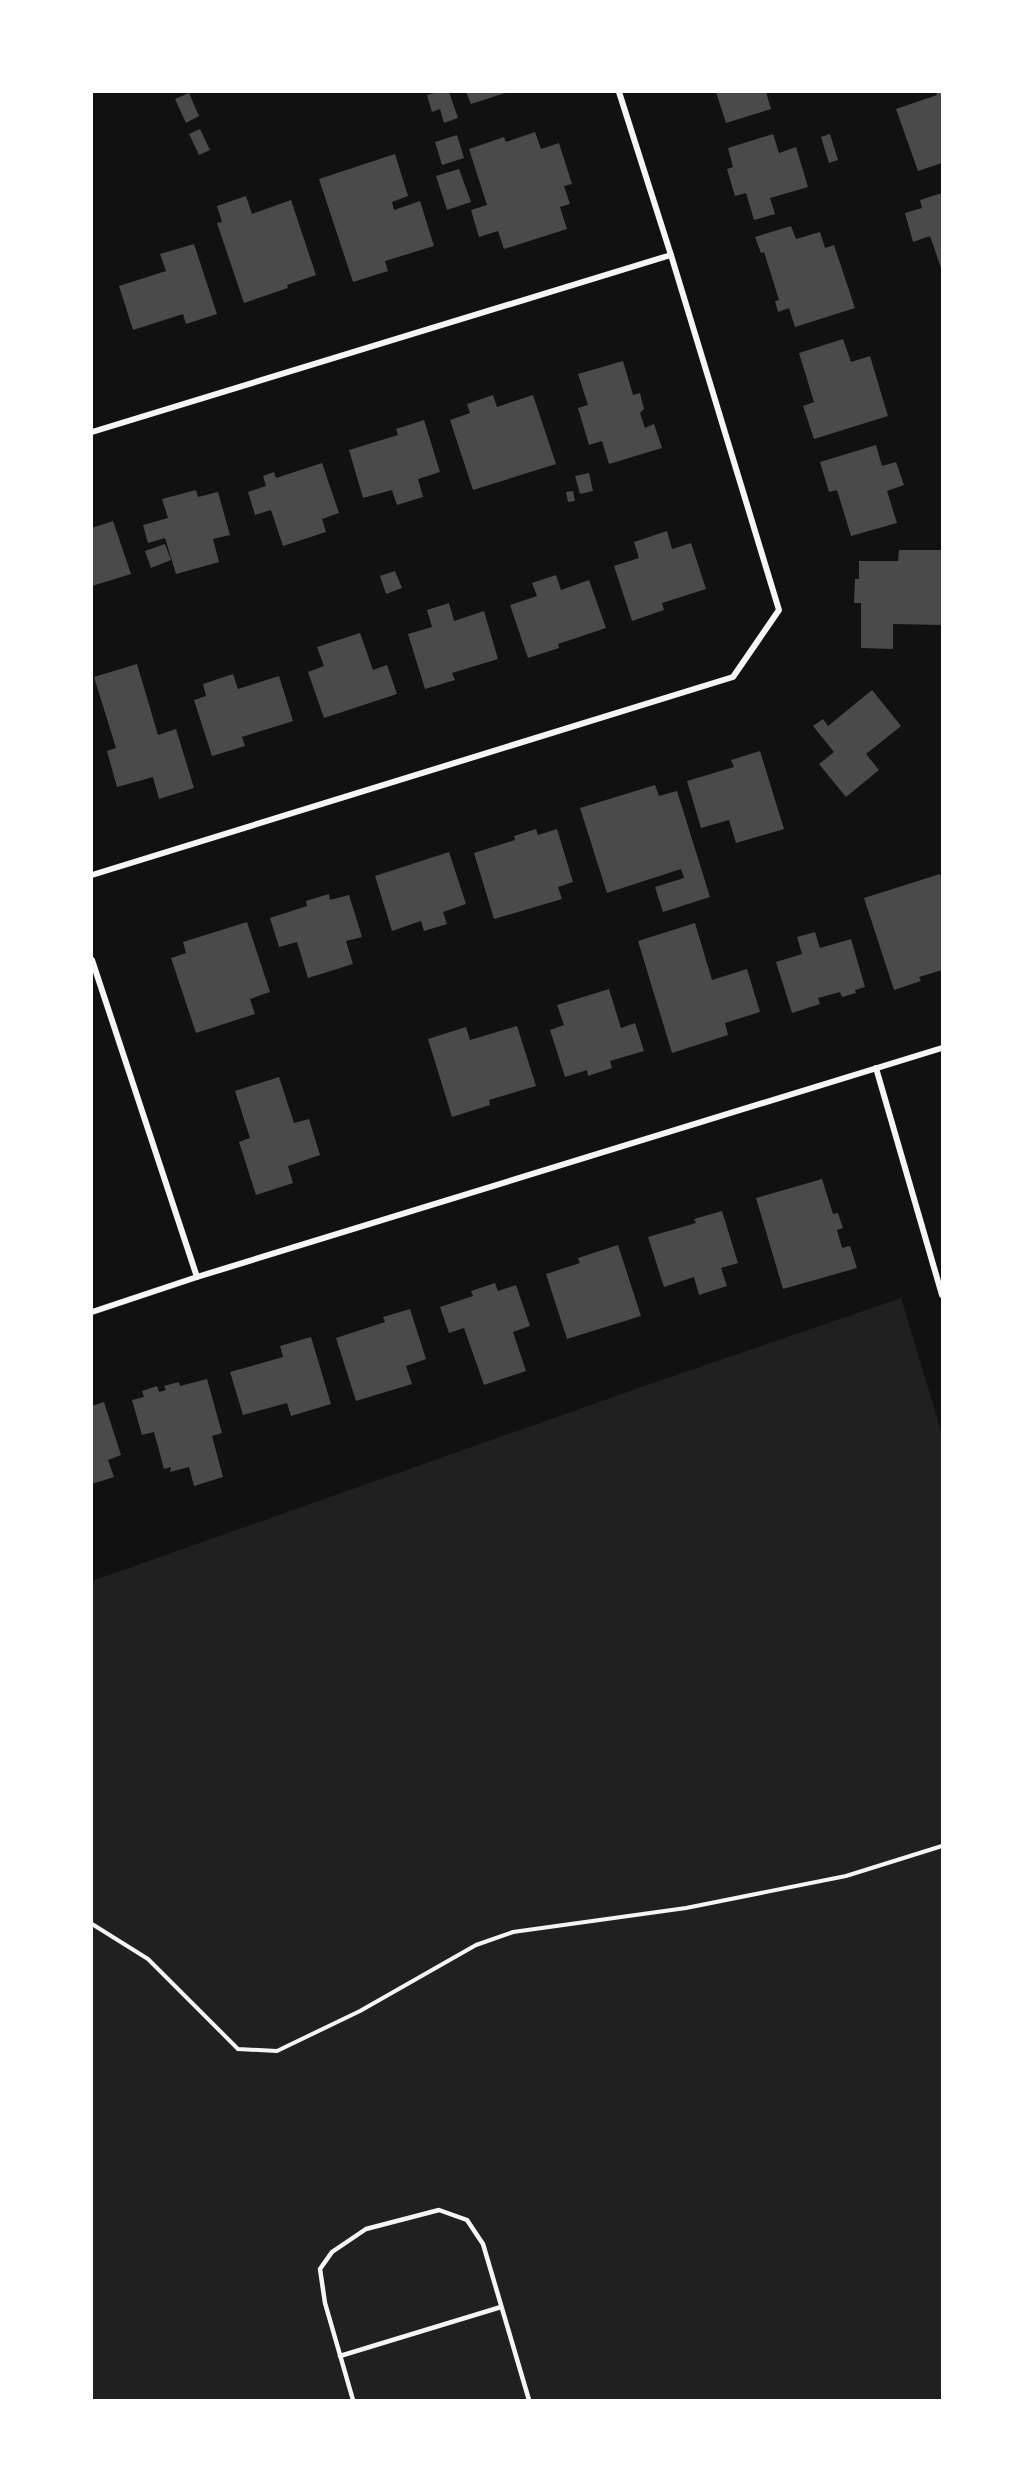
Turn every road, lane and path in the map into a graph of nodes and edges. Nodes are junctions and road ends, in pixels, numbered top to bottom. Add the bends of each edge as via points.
1 (619, 92) edge
2 (671, 255) junction
3 (92, 432) edge
4 (92, 874) edge
5 (92, 960) edge
6 (942, 1048) edge
7 (876, 1068) junction
8 (197, 1277) junction
9 (942, 1295) edge
10 (92, 1312) edge
11 (942, 1846) edge
12 (92, 1924) edge
13 (501, 2307) junction
14 (340, 2356) junction
15 (353, 2400) edge
16 (530, 2400) edge

1 - 2 street
2 - 3 street
2 - 4 street via 779,610 733,677
5 - 8 street
6 - 7 street
7 - 8 street
7 - 9 street
8 - 10 street
11 - 12 path via 846,1876 732,1899 513,1932 476,1945 360,2011 277,2051 238,2049 148,1959
13 - 14 lane
13 - 14 lane via 483,2244 467,2220 439,2210 366,2229 332,2252 320,2269
13 - 16 lane
14 - 15 lane

